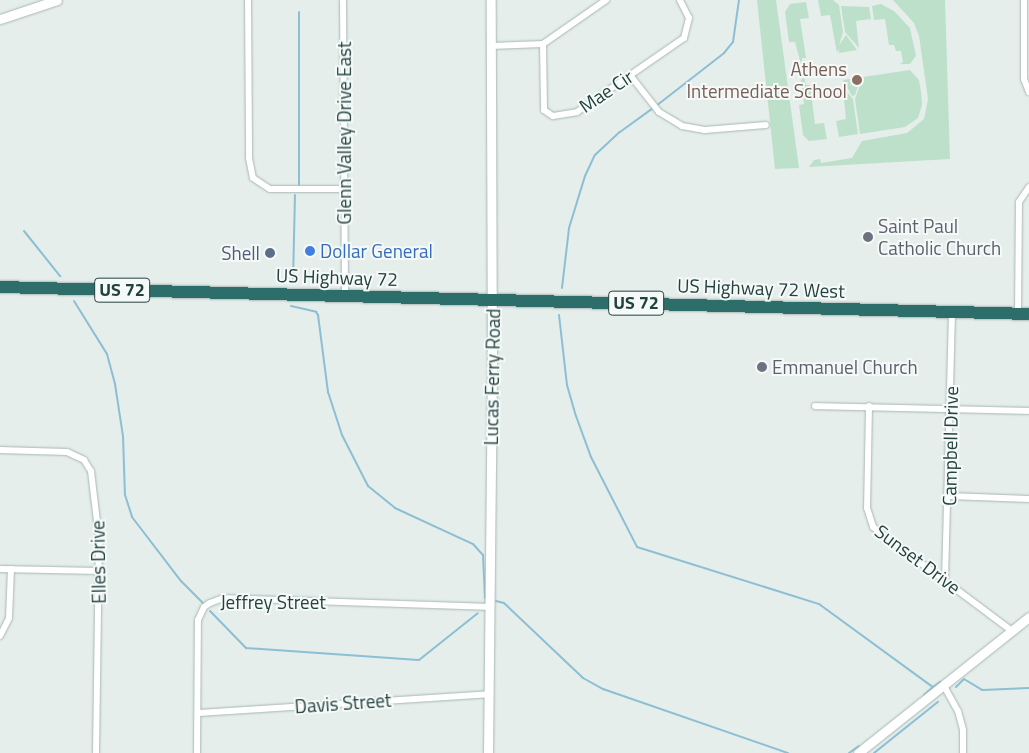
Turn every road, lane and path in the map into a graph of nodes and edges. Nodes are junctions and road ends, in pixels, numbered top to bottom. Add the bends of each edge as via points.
1 (57, 0) edge
2 (248, 0) edge
3 (343, 0) edge
4 (491, 0) edge
5 (606, 0) edge
6 (680, 0) edge
7 (1024, 0) edge
8 (0, 18) edge
9 (543, 44) junction
10 (491, 46) junction
11 (630, 75) junction
12 (1029, 92) edge
13 (766, 125) dead end
14 (1029, 187) edge
15 (345, 189) junction
16 (0, 286) edge
17 (345, 296) junction
18 (492, 299) junction
19 (952, 312) junction
20 (1024, 314) edge
21 (814, 406) dead end
22 (869, 406) junction
23 (950, 407) junction
24 (1029, 410) edge
25 (0, 450) edge
26 (949, 496) junction
27 (1029, 499) edge
28 (0, 568) edge
29 (11, 569) junction
30 (99, 571) junction
31 (945, 580) junction
32 (490, 606) junction
33 (1029, 617) edge
34 (1012, 631) junction
35 (0, 636) edge
36 (944, 686) junction
37 (489, 694) junction
38 (198, 713) junction
39 (96, 753) edge
40 (197, 753) edge
41 (488, 753) edge
42 (858, 753) edge
43 (963, 753) edge

1 - 8 street
2 - 15 street via 249,158 253,178 270,189
3 - 15 street, Glenn Valley Drive East
4 - 10 street, Lucas Ferry Road
5 - 9 street
6 - 11 street, Mae Cir via 689,18 684,38
7 - 12 street via 1024,72
9 - 10 street
9 - 11 street, Mae Cir via 544,110 548,114 577,112
10 - 18 street, Lucas Ferry Road
11 - 13 street via 655,107 672,122 692,129
14 - 20 street via 1019,202
15 - 17 street, Glenn Valley Drive East
16 - 17 highway, US Highway 72 / US 72
17 - 18 highway, US Highway 72 / US 72
18 - 19 highway, US Highway 72 West / US 72
18 - 32 street, Lucas Ferry Road
19 - 20 highway, US Highway 72 West / US 72
19 - 23 street, Campbell Drive
21 - 22 street
22 - 23 street
22 - 31 street, Sunset Drive via 867,508 870,521 888,540
23 - 24 street
23 - 26 street, Campbell Drive
25 - 30 street, Elles Drive via 67,452 84,460 91,471 96,505
26 - 27 street
26 - 31 street, Campbell Drive
28 - 29 street
29 - 30 street
29 - 35 street via 9,618
30 - 39 street, Elles Drive
31 - 34 street, Sunset Drive
32 - 37 street, Lucas Ferry Road
32 - 38 street, Jeffrey Street via 223,598 204,607 198,620
33 - 34 street
34 - 36 street
36 - 42 street
36 - 43 street via 958,711 963,730
37 - 38 street, Davis Street
37 - 41 street, Lucas Ferry Road
38 - 40 street, Jeffrey Street

